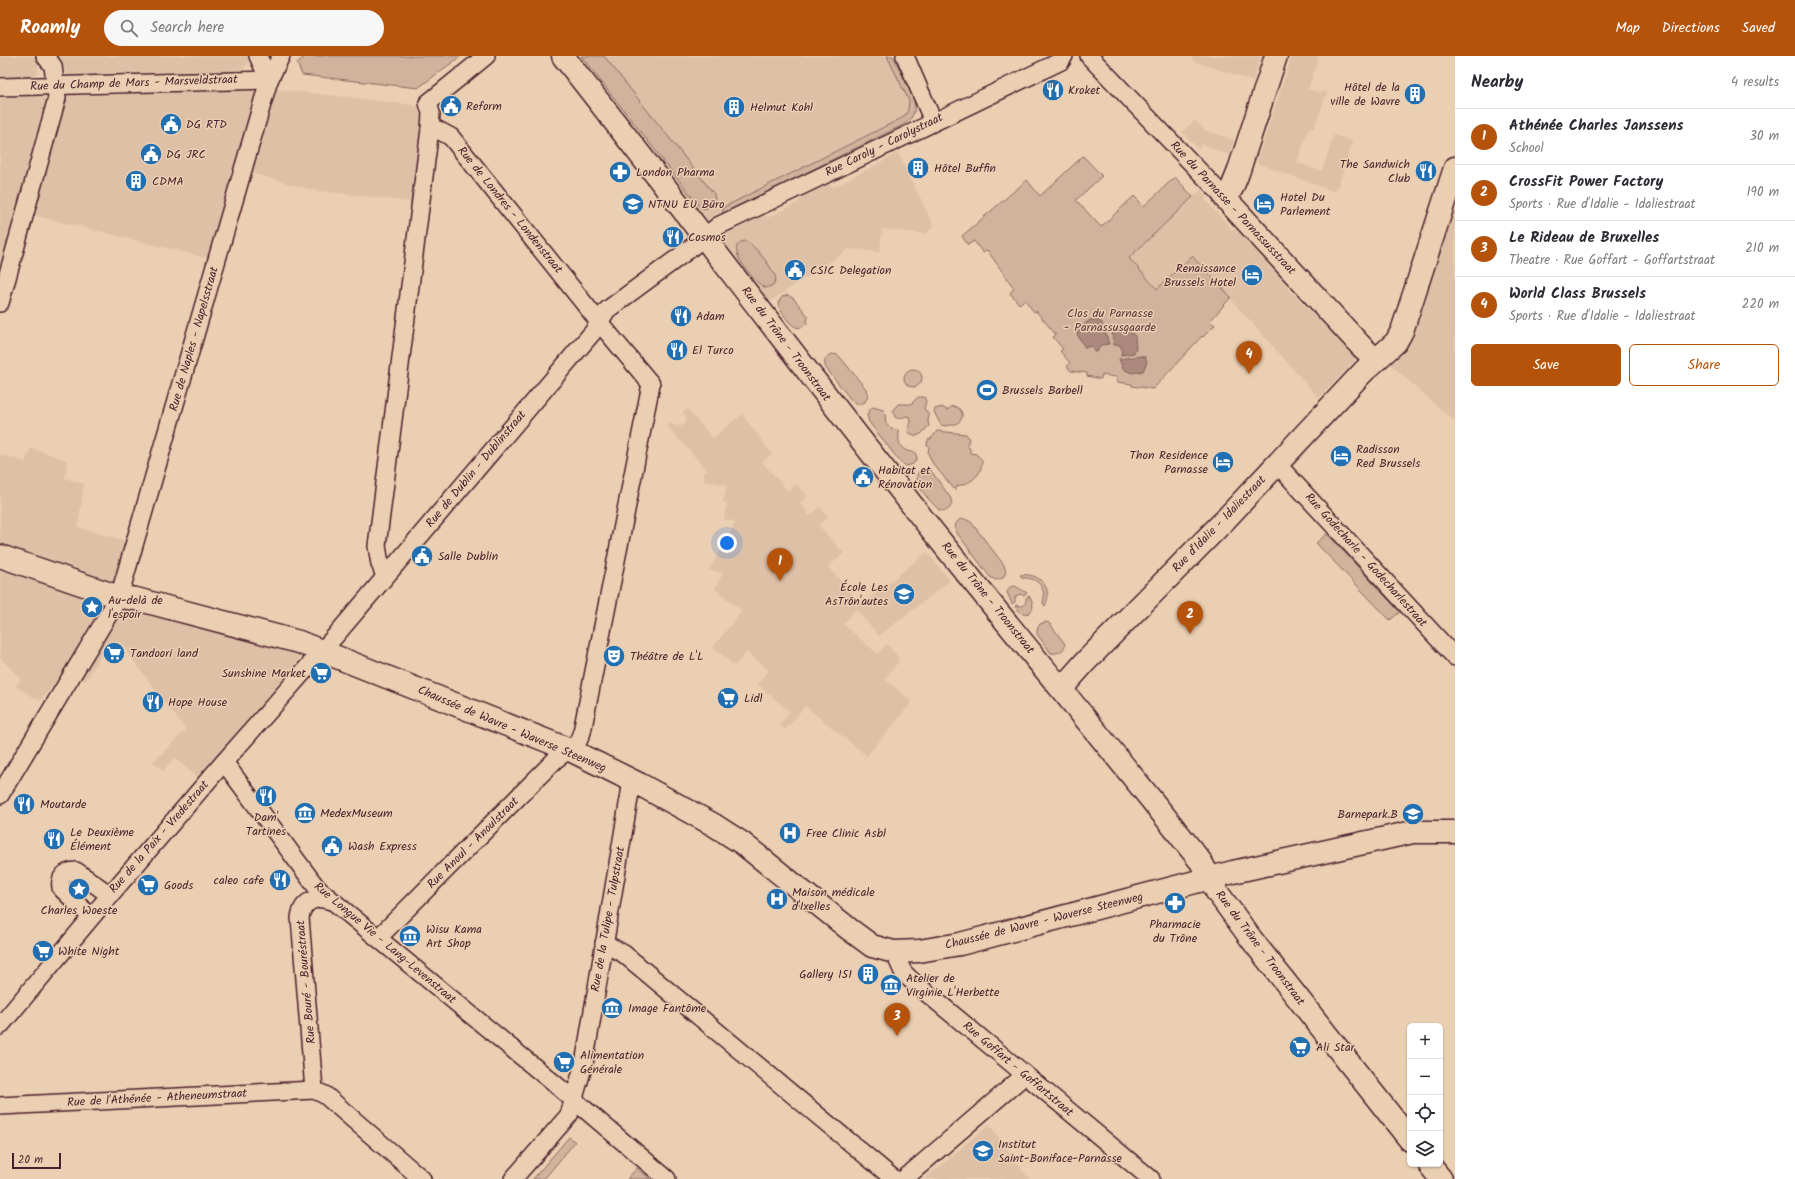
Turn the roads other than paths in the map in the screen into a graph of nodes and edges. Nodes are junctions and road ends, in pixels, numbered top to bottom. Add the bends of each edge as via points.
1 (44, 56) edge
2 (258, 56) edge
3 (281, 56) edge
4 (486, 56) edge
5 (563, 56) edge
6 (905, 56) edge
7 (1064, 56) edge
8 (1089, 56) edge
9 (1276, 56) edge
10 (268, 80) junction
11 (55, 86) junction
12 (0, 87) edge
13 (933, 121) junction
14 (430, 128) junction
15 (1455, 168) edge
16 (1225, 198) junction
17 (705, 237) junction
18 (0, 303) edge
19 (600, 322) junction
20 (1376, 360) junction
21 (1277, 464) junction
22 (0, 556) edge
23 (385, 576) junction
24 (119, 597) junction
25 (322, 652) junction
26 (1455, 657) edge
27 (1062, 688) junction
28 (570, 750) junction
29 (224, 762) junction
30 (632, 781) junction
31 (0, 795) edge
32 (1455, 832) edge
33 (1210, 878) junction
34 (110, 895) junction
35 (331, 901) junction
36 (91, 917) junction
37 (378, 938) junction
38 (604, 943) junction
39 (894, 952) junction
40 (0, 1026) edge
41 (1025, 1075) junction
42 (314, 1090) junction
43 (574, 1100) junction
44 (0, 1106) edge
45 (1407, 1136) edge
46 (1431, 1167) edge
47 (422, 1179) edge
48 (513, 1179) edge
49 (667, 1179) edge
50 (894, 1179) edge
51 (904, 1179) edge
52 (1151, 1179) edge
53 (1441, 1179) edge

1 - 11 street via 53,66
2 - 10 street
3 - 10 street, Rue de Naples - Napelsstraat
4 - 14 street via 428,102 431,114
5 - 17 street, Rue du Trône - Troonstraat
6 - 13 street
7 - 13 street, Rue Caroly - Carolystraat via 1060,61
8 - 16 street, Rue du Parnasse - Parnassusstraat
9 - 16 street via 1238,173
10 - 11 street, Rue du Champ de Mars - Marsveldstraat
10 - 24 street, Rue de Naples - Napelsstraat
11 - 12 street, Rue du Champ de Mars - Marsveldstraat
11 - 18 street via 57,98
13 - 17 street, Rue Caroly - Carolystraat via 718,226
14 - 19 street, Rue de Londres - Londenstraat via 451,137
14 - 23 street via 376,546
15 - 20 street, Rue d'Idalie - Idaliestraat via 1402,331 1396,342
16 - 20 street, Rue du Parnasse - Parnassusstraat
17 - 19 street, Rue Caroly - Carolystraat via 607,310
17 - 27 street, Rue du Trône - Troonstraat via 802,366
19 - 23 street, Rue de Dublin - Dublinstraat
19 - 28 street, Rue de Londres - Londenstraat via 651,384 582,732 577,744
20 - 21 street, Rue d'Idalie - Idaliestraat
21 - 26 street, Rue Godecharle - Godecharlestraat
21 - 27 street, Rue d'Idalie - Idaliestraat
22 - 24 street, Chaussée de Wavre - Waverse Steenweg
23 - 25 street, Rue de Dublin - Dublinstraat
24 - 25 street, Chaussée de Wavre - Waverse Steenweg via 136,599 299,642
24 - 31 street, Rue de Naples - Napelsstraat
25 - 28 street, Chaussée de Wavre - Waverse Steenweg
25 - 29 street, Rue de la Paix - Vredestraat
27 - 33 street, Rue du Trône - Troonstraat via 1197,856
28 - 30 street, Chaussée de Wavre - Waverse Steenweg
28 - 37 street, Rue Anoul - Anoulstraat via 556,759
29 - 34 street, Rue de la Paix - Vredestraat
29 - 35 street, Rue Longue Vie - Lang-Levenstraat via 317,888
30 - 38 street, Rue de la Tulipe - Tulpstraat
30 - 39 street, Chaussée de Wavre - Waverse Steenweg via 742,843 872,946
32 - 33 street, Chaussée de Wavre - Waverse Steenweg via 1413,832
33 - 39 street, Chaussée de Wavre - Waverse Steenweg via 960,944
33 - 45 street, Rue du Trône - Troonstraat via 1217,892 1252,940
34 - 36 street, Rue de la Paix - Vredestraat
34 - 36 street via 76,871 64,874 61,878 62,888
35 - 37 street, Rue Longue Vie - Lang-Levenstraat
35 - 42 street, Rue Bouré - Bouréstraat via 314,898 305,904 300,918
36 - 40 street, Rue de la Paix - Vredestraat
37 - 43 street, Rue Longue Vie - Lang-Levenstraat
38 - 43 street, Rue de la Tulipe - Tulpstraat via 584,1064
38 - 50 street via 624,954
39 - 41 street, Rue Goffart - Goffartstraat via 903,972 911,980
41 - 51 street
41 - 52 street, Rue Goffart - Goffartstraat
42 - 44 street, Rue de l'Athénée - Atheneumstraat
42 - 47 street via 325,1095
43 - 48 street, Rue de la Tulipe - Tulpstraat via 569,1114
43 - 49 street, Rue Longue Vie - Lang-Levenstraat
46 - 53 street

